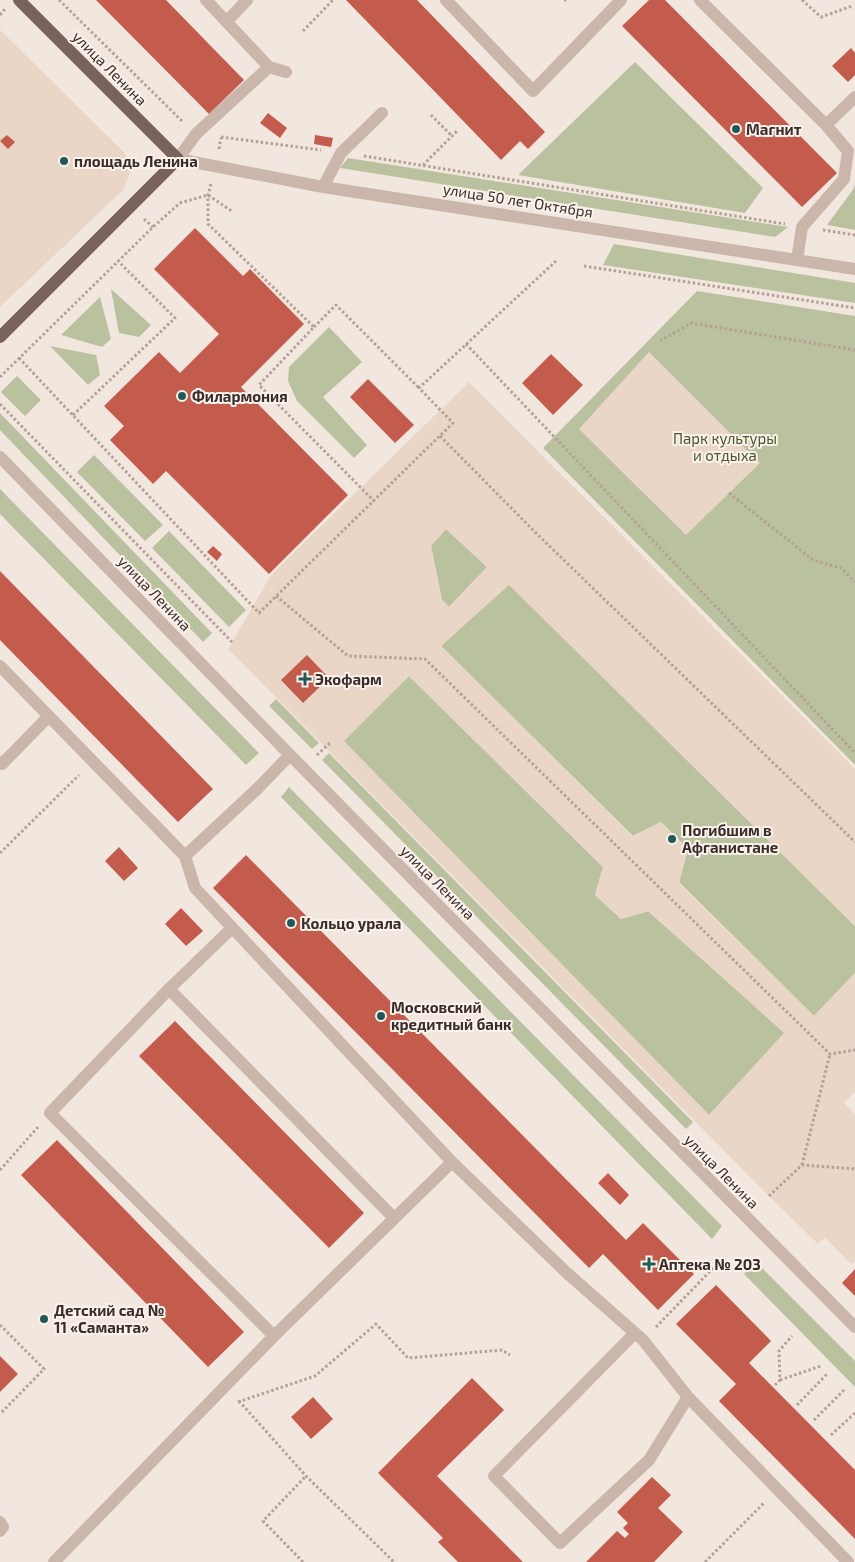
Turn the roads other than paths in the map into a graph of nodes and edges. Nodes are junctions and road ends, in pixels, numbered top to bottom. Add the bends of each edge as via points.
1 (19, 0) edge
2 (206, 0) edge
3 (247, 0) edge
4 (446, 0) edge
5 (621, 0) edge
6 (700, 0) edge
7 (227, 22) junction
8 (268, 68) junction
9 (286, 72) dead end
10 (855, 97) edge
11 (382, 113) dead end
12 (826, 125) junction
13 (178, 159) junction
14 (323, 186) junction
15 (796, 260) junction
16 (855, 269) edge
17 (0, 337) edge
18 (0, 457) edge
19 (0, 666) edge
20 (49, 716) junction
21 (290, 755) junction
22 (0, 762) edge
23 (185, 856) junction
24 (232, 928) junction
25 (169, 988) junction
26 (452, 1162) junction
27 (394, 1218) junction
28 (855, 1328) edge
29 (274, 1336) junction
30 (639, 1336) junction
31 (688, 1397) junction
32 (0, 1522) edge
33 (0, 1531) edge
34 (54, 1562) edge
35 (848, 1562) edge

1 - 13 main road, улица Ленина
2 - 7 street
3 - 7 street
4 - 5 street via 533,91
6 - 12 street
7 - 8 street
8 - 9 street
8 - 13 street via 196,134
10 - 12 street
11 - 14 street via 341,153
12 - 15 street via 848,151 844,179 802,227
13 - 14 street, улица 50 лет Октября
13 - 17 main road
14 - 15 street, улица 50 лет Октября
15 - 16 street, улица 50 лет Октября
18 - 21 street, улица Ленина
19 - 20 street
20 - 22 street via 2,764
20 - 23 street
21 - 23 street
21 - 28 street, улица Ленина
23 - 24 street via 194,888
24 - 25 street
24 - 26 street
25 - 27 street
25 - 29 street via 50,1113
26 - 27 street
26 - 30 street via 567,1273
27 - 29 street
29 - 34 street
30 - 31 street
30 - 31 street via 494,1476 560,1542 649,1460
31 - 35 street
32 - 33 street via 3,1527

